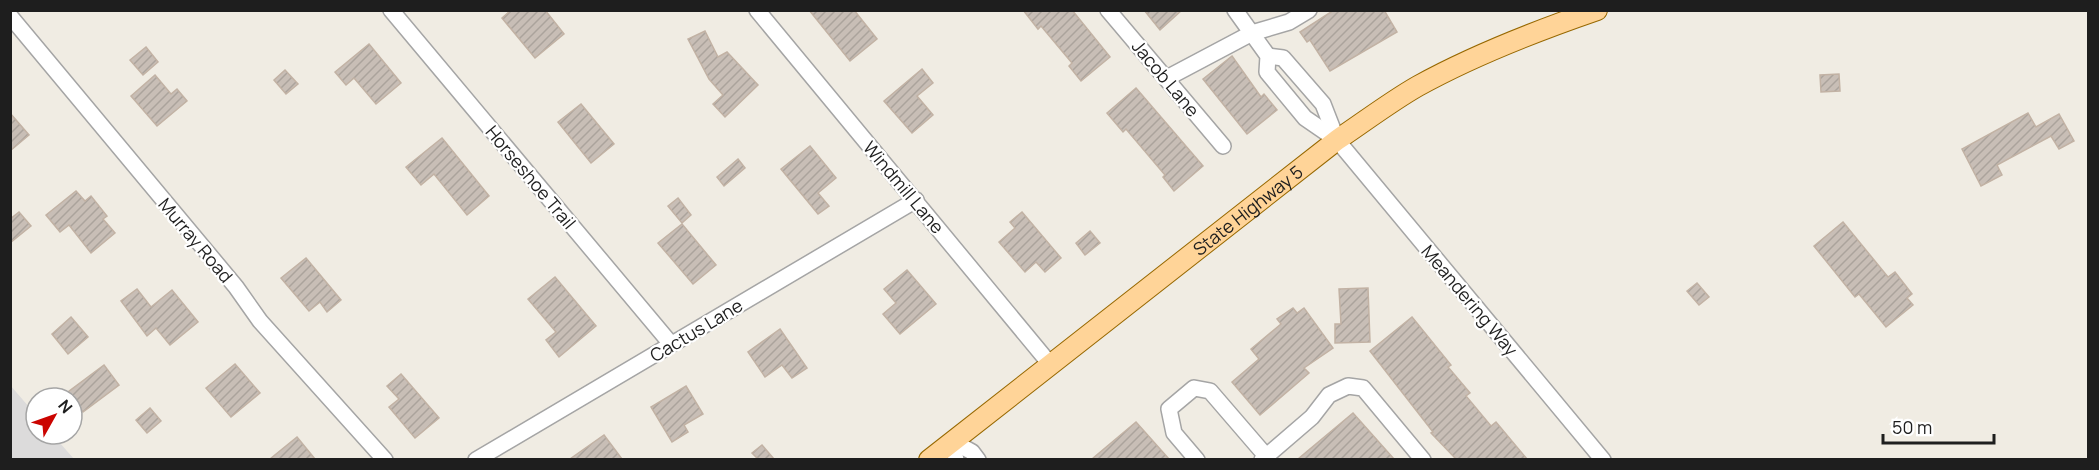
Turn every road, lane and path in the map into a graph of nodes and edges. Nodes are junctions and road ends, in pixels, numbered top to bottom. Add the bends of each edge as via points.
1 (391, 10) edge
2 (757, 10) edge
3 (1108, 10) edge
4 (1235, 10) edge
5 (1310, 10) edge
6 (1597, 10) edge
7 (10, 16) edge
8 (1252, 33) junction
9 (1268, 56) junction
10 (1167, 78) junction
11 (1337, 140) junction
12 (1223, 146) dead end
13 (916, 200) junction
14 (671, 344) junction
15 (1050, 364) junction
16 (954, 450) edge
17 (1594, 456) edge
18 (1264, 458) edge
19 (385, 459) edge
20 (476, 459) edge
21 (929, 459) edge
22 (978, 459) edge
23 (1197, 459) edge
24 (1423, 459) edge

1 - 14 street, Horseshoe Trail
2 - 13 street, Windmill Lane
3 - 10 street, Jacob Lane
4 - 8 street
5 - 8 street via 1289,22
6 - 11 main road, State Highway 5 via 1444,72 1388,104
7 - 19 street, Murray Road via 260,321
8 - 9 street
8 - 10 street
9 - 11 street via 1268,72 1297,109
9 - 11 street via 1283,58 1323,104
10 - 12 street, Jacob Lane
11 - 15 main road, State Highway 5
11 - 17 street, Meandering Way
13 - 14 street, Cactus Lane
13 - 15 street, Windmill Lane
14 - 20 street, Cactus Lane
15 - 16 main road, State Highway 5
16 - 21 main road, State Highway 5
16 - 22 street via 972,452
18 - 23 street via 1210,391 1194,388 1169,409 1174,433
18 - 24 street via 1312,417 1329,395 1348,386 1363,388

